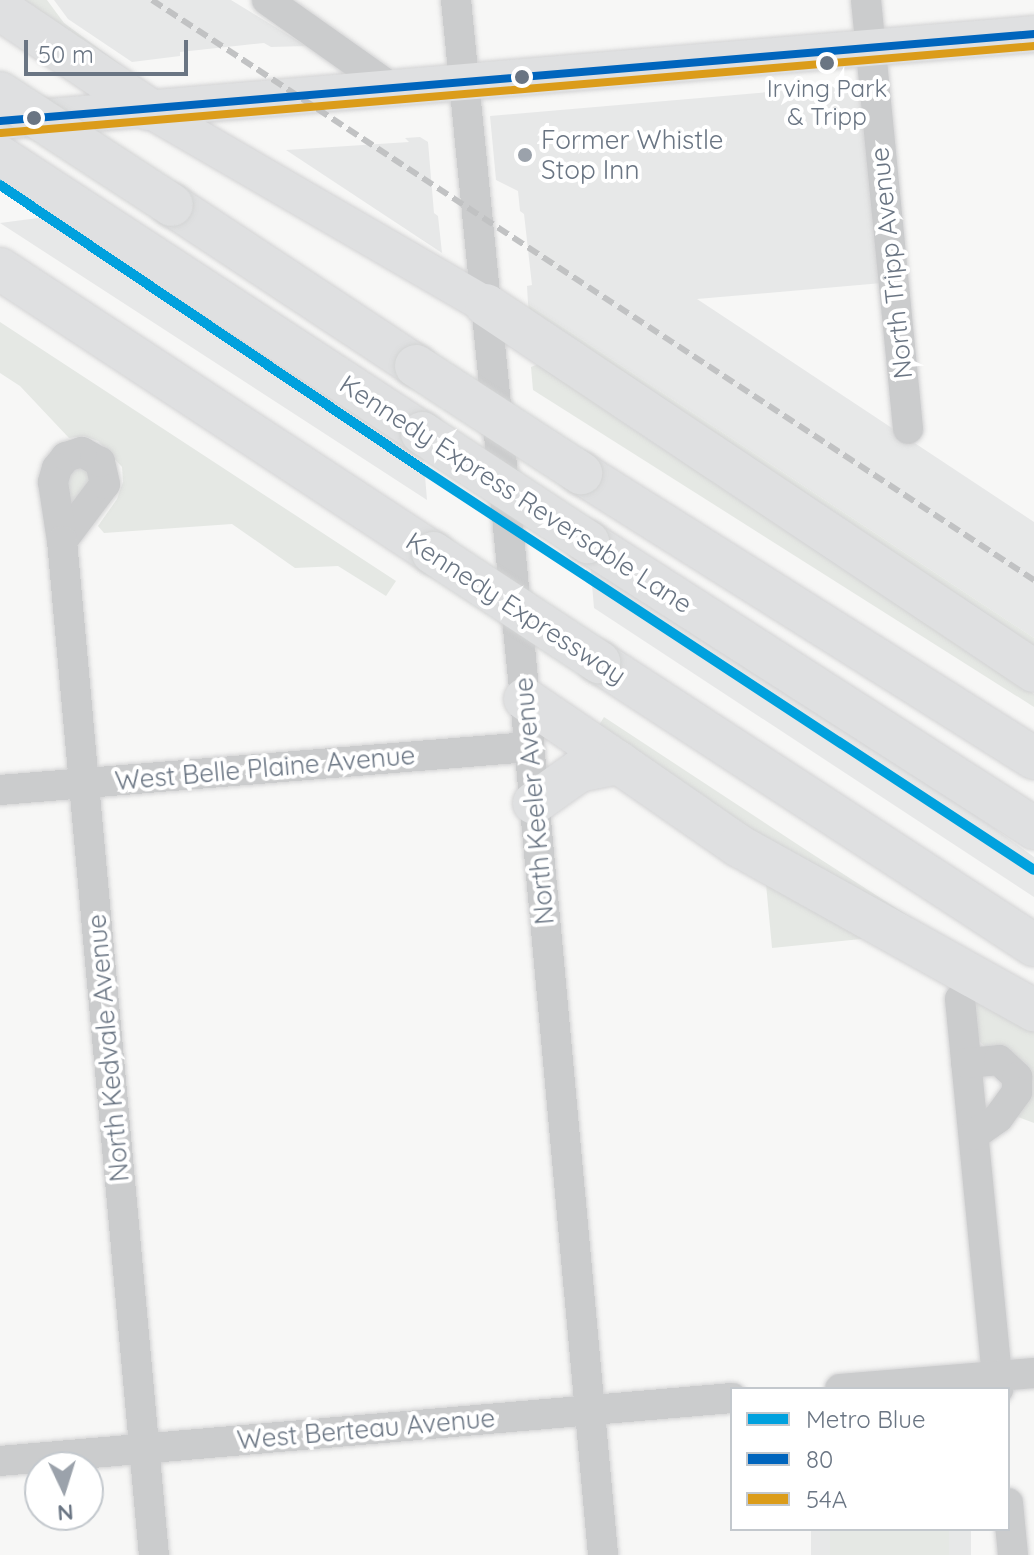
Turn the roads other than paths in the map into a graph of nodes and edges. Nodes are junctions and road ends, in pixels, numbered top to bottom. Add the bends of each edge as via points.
1 (267, 0) edge
2 (456, 0) edge
3 (866, 0) edge
4 (0, 9) edge
5 (1034, 34) edge
6 (870, 48) junction
7 (463, 83) junction
8 (393, 89) junction
9 (0, 93) edge
10 (148, 109) junction
11 (0, 121) edge
12 (0, 157) edge
13 (0, 269) edge
14 (486, 305) junction
15 (908, 429) dead end
16 (62, 541) dead end
17 (1034, 671) edge
18 (525, 699) junction
19 (529, 747) junction
20 (1034, 758) edge
21 (619, 763) junction
22 (84, 783) junction
23 (0, 790) edge
24 (534, 803) junction
25 (1034, 828) edge
26 (1034, 945) edge
27 (960, 999) dead end
28 (1034, 1010) edge
29 (966, 1063) junction
30 (974, 1135) junction
31 (1034, 1373) edge
32 (997, 1382) edge
33 (885, 1387) edge
34 (730, 1398) edge
35 (590, 1410) junction
36 (144, 1449) junction
37 (0, 1461) edge
38 (1010, 1524) edge
39 (154, 1555) edge
40 (603, 1555) edge
41 (1013, 1555) edge

1 - 8 street
2 - 7 street, North Keeler Avenue
3 - 6 street, North Tripp Avenue
4 - 10 highway
5 - 6 main road
6 - 7 main road
6 - 15 street, North Tripp Avenue
7 - 8 main road
7 - 14 street, North Keeler Avenue
8 - 10 main road
9 - 20 highway, bridge via 581,473
10 - 11 main road
10 - 14 main road
12 - 25 highway, Kennedy Express Reversable Lane, bridge
13 - 26 highway, Kennedy Expressway, bridge
14 - 17 highway
14 - 18 street, North Keeler Avenue
16 - 22 street, North Kedvale Avenue
18 - 19 street, North Keeler Avenue
18 - 21 highway
19 - 22 street, West Belle Plaine Avenue
19 - 24 street, North Keeler Avenue
21 - 24 highway via 579,771
21 - 28 highway via 739,846
22 - 23 street, West Belle Plaine Avenue
22 - 36 street, North Kedvale Avenue
24 - 35 street, North Keeler Avenue
27 - 29 street
29 - 30 street
29 - 30 street via 999,1060 1017,1077 1017,1092 998,1118
30 - 32 street
31 - 32 street
32 - 33 street
34 - 35 street, West Berteau Avenue
35 - 36 street, West Berteau Avenue
35 - 40 street, North Keeler Avenue
36 - 37 street, West Berteau Avenue
36 - 39 street, North Kedvale Avenue
38 - 41 street

